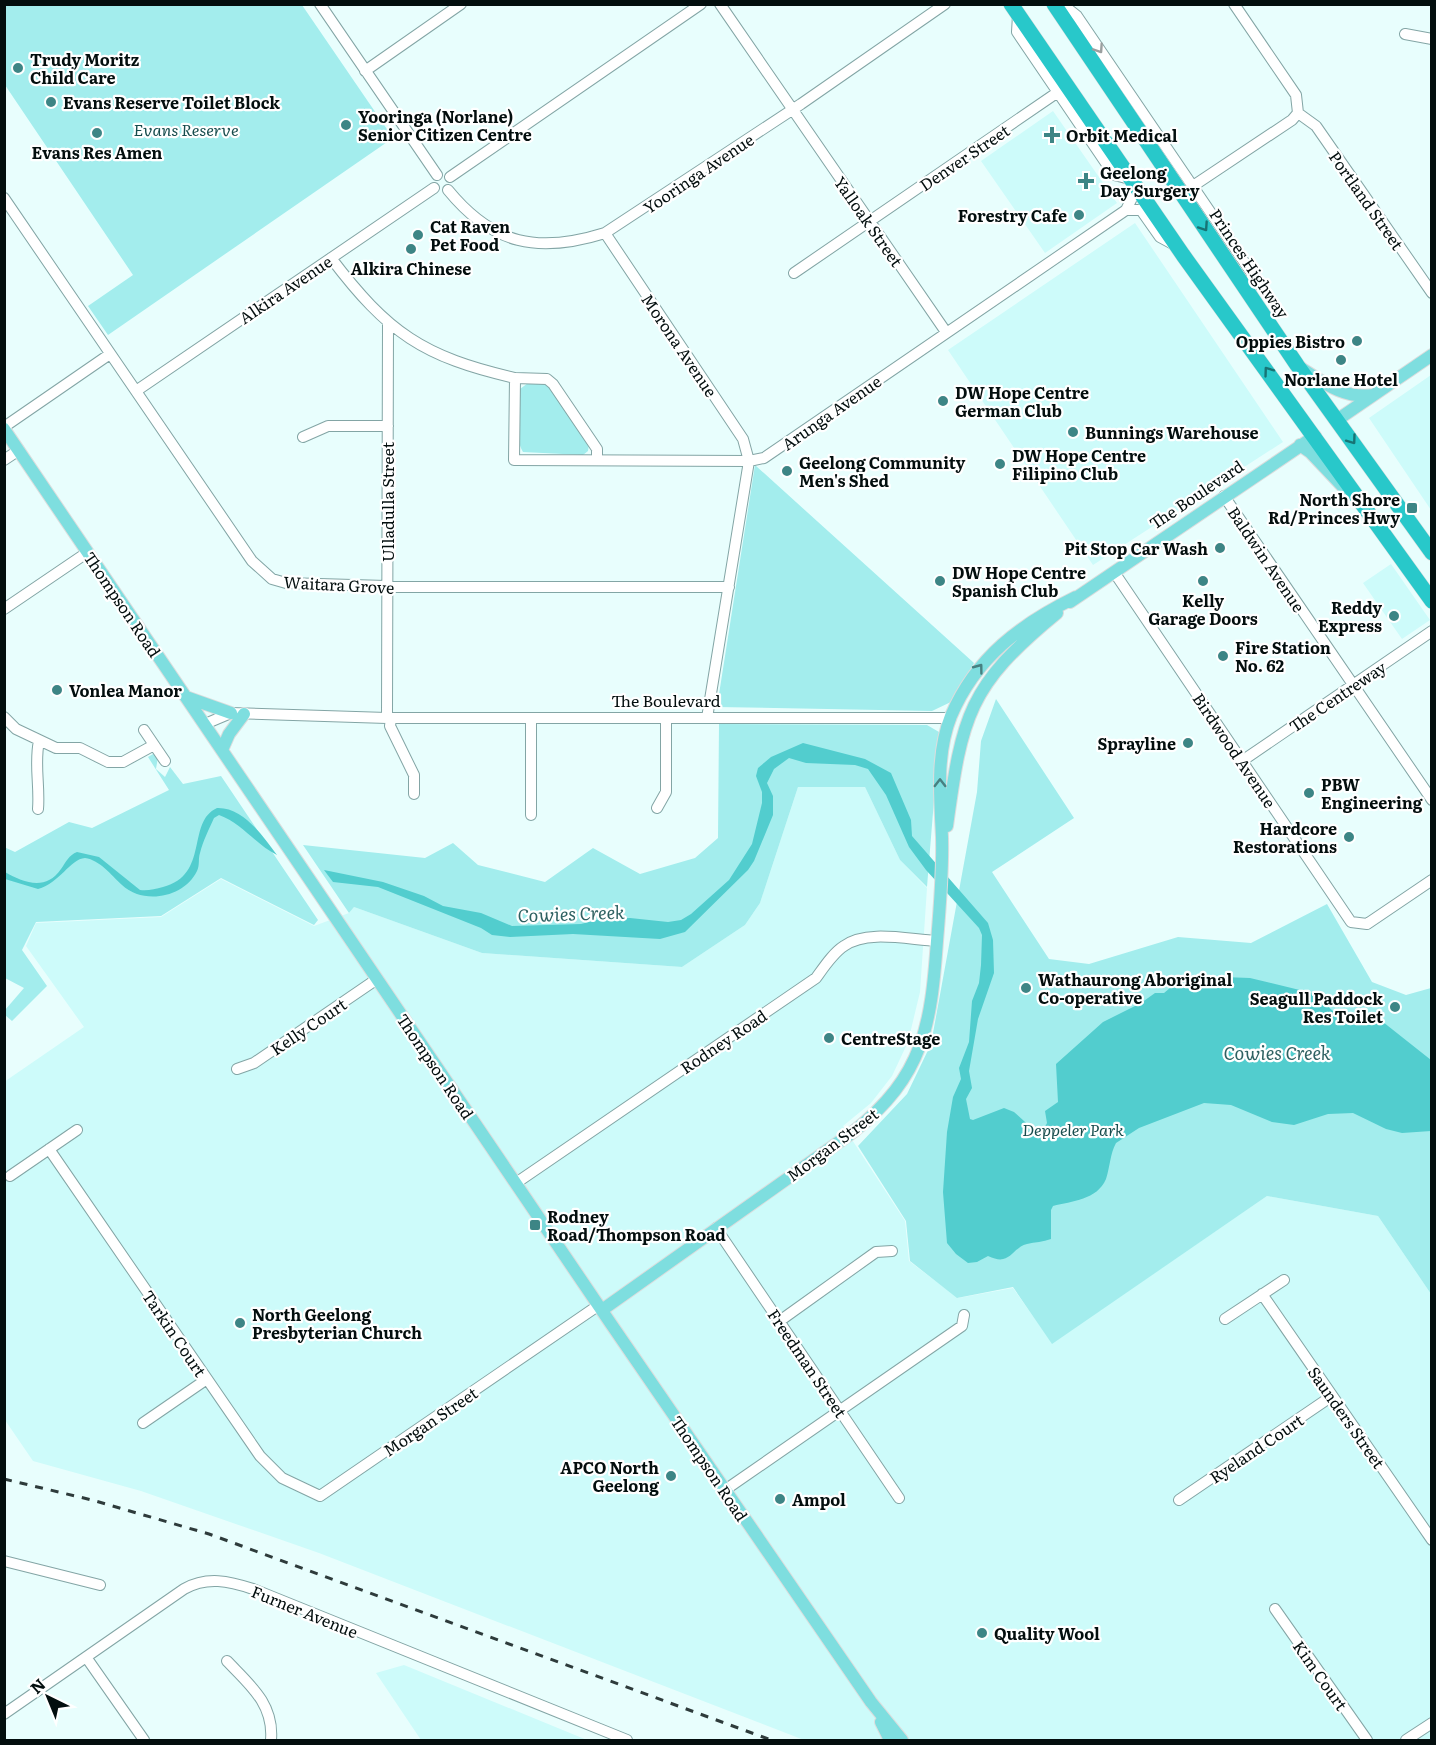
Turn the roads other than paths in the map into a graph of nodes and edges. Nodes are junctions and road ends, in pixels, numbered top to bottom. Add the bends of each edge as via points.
1 (320, 4) edge
2 (461, 4) edge
3 (701, 4) edge
4 (716, 4) edge
5 (945, 4) edge
6 (953, 4) edge
7 (1054, 4) edge
8 (1062, 4) edge
9 (1234, 4) edge
10 (1015, 8) edge
11 (936, 13) junction
12 (1405, 34) dead end
13 (1431, 39) edge
14 (365, 71) junction
15 (1058, 92) junction
16 (792, 110) junction
17 (1298, 113) junction
18 (437, 175) junction
19 (450, 177) junction
20 (1134, 184) junction
21 (1193, 186) junction
22 (434, 188) junction
23 (448, 190) junction
24 (4, 198) edge
25 (1126, 210) junction
26 (870, 222) junction
27 (605, 233) junction
28 (1177, 247) junction
29 (331, 258) junction
30 (794, 273) dead end
31 (1431, 293) edge
32 (1249, 294) junction
33 (388, 323) junction
34 (946, 332) junction
35 (110, 354) junction
36 (1431, 355) edge
37 (1298, 366) junction
38 (515, 378) junction
39 (136, 390) junction
40 (1374, 394) junction
41 (1337, 420) junction
42 (388, 426) junction
43 (4, 428) edge
44 (1315, 436) junction
45 (303, 438) dead end
46 (1300, 445) junction
47 (19, 450) junction
48 (4, 460) edge
49 (597, 460) junction
50 (748, 461) junction
51 (1224, 496) junction
52 (1371, 513) junction
53 (88, 552) junction
54 (1431, 553) edge
55 (1114, 572) junction
56 (387, 586) junction
57 (729, 587) junction
58 (1076, 597) junction
59 (1431, 601) edge
60 (4, 609) edge
61 (1431, 631) edge
62 (1353, 685) junction
63 (186, 697) junction
64 (237, 713) junction
65 (4, 717) edge
66 (389, 718) junction
67 (531, 718) junction
68 (666, 718) junction
69 (706, 718) junction
70 (950, 718) junction
71 (967, 721) junction
72 (205, 724) junction
73 (144, 730) dead end
74 (39, 741) junction
75 (154, 745) junction
76 (222, 750) junction
77 (165, 761) dead end
78 (1242, 761) junction
79 (414, 794) dead end
80 (1431, 800) edge
81 (38, 808) dead end
82 (657, 808) dead end
83 (531, 815) dead end
84 (942, 863) junction
85 (1431, 880) edge
86 (937, 941) junction
87 (377, 979) junction
88 (237, 1069) dead end
89 (77, 1130) dead end
90 (49, 1149) junction
91 (10, 1176) dead end
92 (516, 1183) junction
93 (716, 1228) junction
94 (892, 1251) dead end
95 (1284, 1280) dead end
96 (1262, 1294) junction
97 (600, 1308) junction
98 (964, 1315) dead end
99 (1225, 1319) dead end
100 (781, 1320) junction
101 (207, 1379) junction
102 (1332, 1396) junction
103 (840, 1411) junction
104 (143, 1423) dead end
105 (725, 1490) junction
106 (321, 1496) joint
107 (899, 1498) dead end
108 (1179, 1500) dead end
109 (1431, 1540) edge
110 (4, 1561) edge
111 (100, 1585) dead end
112 (1275, 1609) dead end
113 (86, 1658) junction
114 (227, 1660) dead end
115 (871, 1702) junction
116 (4, 1714) edge
117 (1431, 1723) edge
118 (144, 1740) edge
119 (271, 1740) edge
120 (627, 1740) edge
121 (890, 1740) edge
122 (902, 1740) edge
123 (1367, 1740) edge
124 (1406, 1740) edge

1 - 14 street
2 - 14 street
3 - 19 street
4 - 16 street, Yalloak Street
5 - 11 street, Yooringa Avenue
6 - 11 street, Yooringa Avenue
7 -> 32 highway, Princes Highway
8 -> 21 street via 1077,16
9 - 17 street via 1296,95
10 - 15 street via 1017,32
10 - 20 highway
11 - 16 street, Yooringa Avenue
12 - 13 street
14 - 18 street
15 - 20 street via 1114,175
15 - 26 street, Denver Street
16 - 26 street, Yalloak Street
16 - 27 street, Yooringa Avenue
17 - 21 street
17 - 31 street, Portland Street via 1316,126
18 - 19 street
18 - 22 street via 432,182
19 - 23 street
20 - 25 street, Arunga Avenue
20 - 28 highway
21 - 32 street via 1253,275
22 - 23 street
22 - 29 street, Alkira Avenue
23 - 27 street, Yooringa Avenue via 482,224 526,241 571,243
24 - 35 street, Waitara Grove
25 - 28 street via 1141,210 1160,237
25 - 34 street, Arunga Avenue
26 - 30 street, Denver Street
26 - 34 street, Yalloak Street
27 - 50 street, Morona Avenue via 743,439
44 -> 28 highway
29 - 33 street
29 - 39 street, Alkira Avenue
32 - 37 highway, Princes Highway
33 - 38 street via 404,337 442,356
33 - 42 street, Ulladulla Street
34 - 50 street, Arunga Avenue via 764,458
35 - 39 street, Waitara Grove
35 - 43 street
36 - 40 main road
37 - 40 main road via 1337,391 1360,396
37 - 41 highway, Princes Highway
38 - 49 street via 547,379 553,384 597,449
38 - 49 street via 513,462
39 - 56 street, Waitara Grove via 252,561 272,579 286,583
40 - 41 main road
41 - 44 highway, The Boulevard
41 -> 54 highway, Princes Highway
42 - 45 street via 328,426
42 - 56 street, Ulladulla Street
43 - 47 main road, Thompson Road
44 - 46 main road, The Boulevard
44 - 52 highway
46 - 51 main road, The Boulevard
46 - 52 main road
47 - 48 street
47 - 53 main road, Thompson Road
49 - 50 street
50 - 57 street
51 - 55 main road, The Boulevard
51 - 62 street, Baldwin Avenue
52 - 59 highway
53 - 60 street
53 - 63 main road, Thompson Road
55 - 58 main road, The Boulevard
55 - 78 street, Birdwood Avenue
56 - 57 street, Waitara Grove
56 - 66 street, Ulladulla Street
57 - 69 street
70 -> 58 main road, The Boulevard via 966,687 993,652 1029,622
58 - 71 main road, The Boulevard via 1002,661 983,687
61 - 62 street, The Centreway
62 - 78 street, The Centreway
62 - 80 street, Baldwin Avenue
63 - 64 main road
63 - 72 main road, Thompson Road
64 - 66 street, The Boulevard
64 - 72 street, The Boulevard
64 - 76 main road
65 - 74 street via 16,729
66 - 67 street, The Boulevard
66 - 79 street, Ulladulla Street via 414,775
67 - 68 street, The Boulevard
67 - 83 street
68 - 69 street, The Boulevard
68 - 82 street via 666,792
69 - 70 street, The Boulevard
70 - 71 main road
84 -> 70 main road, Morgan Street via 940,774
71 - 84 main road, Morgan Street via 957,754
72 - 76 main road, Thompson Road
73 - 75 street
74 - 75 street via 56,748 80,748 108,762 123,762
74 - 81 street
75 - 77 street
76 - 87 main road, Thompson Road
78 - 85 street, Birdwood Avenue via 1351,922 1367,924
84 - 86 main road, Morgan Street
86 - 92 street, Rodney Road via 874,937 843,946 816,978
86 - 93 main road, Morgan Street via 928,1026 919,1051 897,1087 853,1132
87 - 88 street, Kelly Court via 254,1063
87 - 92 main road, Thompson Road
89 - 90 street
90 - 91 street
90 - 101 street, Tarkin Court
92 - 97 main road, Thompson Road
93 - 97 main road, Morgan Street
93 - 100 street, Freedman Street
94 - 100 street via 876,1252
95 - 96 street
96 - 99 street
96 - 102 street, Saunders Street
97 - 105 main road, Thompson Road
97 - 106 street, Morgan Street
98 - 103 street via 962,1326
100 - 103 street, Freedman Street
101 - 104 street
101 - 106 street, Tarkin Court via 273,1471
102 - 108 street, Ryeland Court
102 - 109 street, Saunders Street
103 - 105 street
103 - 107 street, Freedman Street
105 - 115 main road, Thompson Road
110 - 111 street
112 - 123 street, Kim Court
113 - 116 street, Furner Avenue
113 - 118 street
113 - 120 street, Furner Avenue via 188,1587 226,1581
114 - 119 street via 268,1709
115 - 121 main road, Thompson Road
115 - 122 main road, Thompson Road
117 - 124 street

